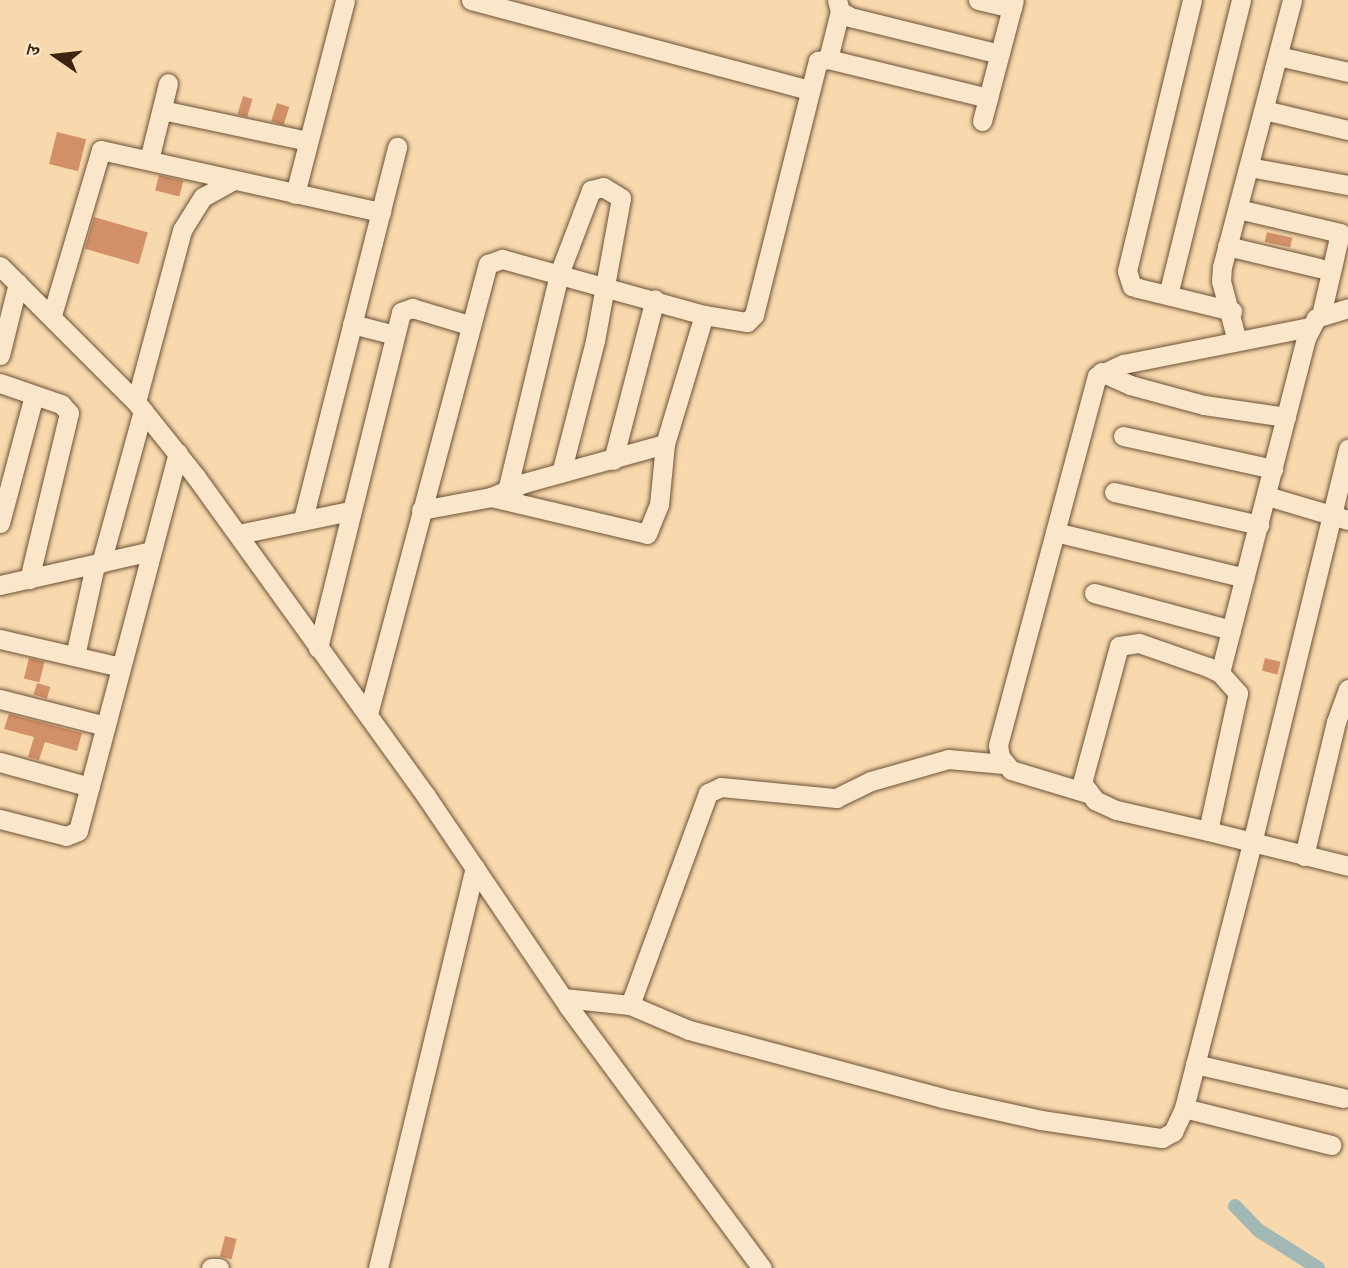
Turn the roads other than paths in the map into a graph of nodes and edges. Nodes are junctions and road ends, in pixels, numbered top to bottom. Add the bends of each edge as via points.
1 (345, 0) edge
2 (471, 0) edge
3 (978, 0) edge
4 (1192, 0) edge
5 (1241, 0) edge
6 (1292, 0) edge
7 (1013, 4) edge
8 (839, 5) edge
9 (1000, 54) junction
10 (1278, 56) junction
11 (828, 59) junction
12 (1348, 72) edge
13 (168, 83) dead end
14 (809, 90) junction
15 (988, 98) junction
16 (162, 110) junction
17 (1264, 110) junction
18 (982, 121) dead end
19 (1348, 130) edge
20 (308, 141) junction
21 (397, 147) dead end
22 (149, 160) junction
23 (1249, 167) junction
24 (232, 181) junction
25 (1348, 185) edge
26 (295, 194) junction
27 (1238, 209) junction
28 (381, 212) junction
29 (1227, 246) junction
30 (0, 266) edge
31 (1319, 268) dead end
32 (559, 274) junction
33 (18, 283) junction
34 (603, 287) junction
35 (1167, 295) junction
36 (654, 299) junction
37 (1348, 308) edge
38 (1232, 311) junction
39 (52, 315) junction
40 (704, 315) junction
41 (1315, 321) junction
42 (352, 324) junction
43 (469, 325) junction
44 (395, 335) junction
45 (1237, 341) junction
46 (0, 355) edge
47 (1101, 372) junction
48 (0, 383) edge
49 (34, 395) junction
50 (139, 407) junction
51 (1286, 417) junction
52 (1123, 436) dead end
53 (664, 443) junction
54 (1348, 449) edge
55 (178, 453) junction
56 (613, 460) junction
57 (1273, 469) junction
58 (561, 473) junction
59 (1114, 492) dead end
60 (499, 494) junction
61 (1267, 496) junction
62 (421, 510) junction
63 (350, 511) junction
64 (1339, 518) edge
65 (303, 519) junction
66 (0, 523) edge
67 (1259, 525) junction
68 (1055, 532) junction
69 (239, 534) junction
70 (148, 552) junction
71 (98, 564) junction
72 (1244, 578) junction
73 (29, 579) junction
74 (0, 585) edge
75 (1094, 593) dead end
76 (1231, 629) junction
77 (0, 639) edge
78 (318, 648) junction
79 (75, 656) junction
80 (121, 667) junction
81 (1220, 673) junction
82 (1348, 689) edge
83 (0, 699) edge
84 (368, 714) junction
85 (106, 726) junction
86 (0, 762) edge
87 (1004, 764) junction
88 (90, 787) junction
89 (1087, 793) junction
90 (0, 819) edge
91 (1208, 831) junction
92 (1252, 843) junction
93 (1304, 856) junction
94 (1348, 866) edge
95 (475, 868) junction
96 (564, 998) junction
97 (630, 1005) junction
98 (1195, 1064) junction
99 (1343, 1098) dead end
100 (1184, 1108) junction
101 (1331, 1145) dead end
102 (211, 1268) edge
103 (219, 1268) edge
104 (379, 1268) edge
105 (762, 1268) edge

1 - 20 street
2 - 14 street
3 - 7 street
4 - 35 street via 1127,271 1132,286
5 - 35 street
6 - 10 street
7 - 9 street
8 - 9 street via 858,19
8 - 11 street
9 - 15 street
10 - 12 street
10 - 17 street
11 - 14 street via 815,65
11 - 15 street
13 - 16 street
14 - 40 street via 754,315 747,322
15 - 18 street
16 - 20 street
16 - 22 street
17 - 19 street
17 - 23 street
20 - 26 street
21 - 28 street
22 - 24 street
22 - 39 street via 108,149 98,153
23 - 25 street
23 - 27 street
24 - 26 street
24 - 50 street via 203,197 182,230
26 - 28 street
27 - 29 street
27 - 41 street via 1340,233
28 - 42 street
29 - 31 street
29 - 38 street via 1221,281
30 - 33 street
32 - 34 street
32 - 34 street via 591,190 603,187 621,198
32 - 43 street via 502,259 492,261 485,270
32 - 60 street
33 - 39 street
33 - 46 street
34 - 36 street
34 - 58 street via 595,341
35 - 38 street
36 - 40 street
36 - 56 street
37 - 41 street
38 - 45 street
39 - 50 street
40 - 53 street
41 - 45 street
41 - 51 street
42 - 44 street
42 - 65 street
43 - 44 street via 407,307 401,312
43 - 62 street
44 - 63 street
45 - 47 street
47 - 51 street via 1130,385 1205,405
47 - 68 street via 1093,384
48 - 49 street
49 - 66 street
49 - 73 street via 65,407 70,417
50 - 55 street
50 - 71 street
51 - 57 street
52 - 57 street
53 - 56 street
53 - 60 street via 659,505 647,534
54 - 64 street
55 - 69 street
55 - 70 street
56 - 58 street
57 - 61 street
58 - 60 street
59 - 67 street
60 - 62 street
61 - 64 street
61 - 67 street
62 - 84 street
63 - 65 street
63 - 78 street
64 - 92 street
65 - 69 street
67 - 72 street
68 - 72 street
68 - 87 street via 999,734
69 - 78 street
70 - 71 street
70 - 80 street
71 - 73 street
71 - 79 street
72 - 76 street
73 - 74 street
75 - 76 street
76 - 81 street
77 - 79 street
78 - 84 street
79 - 80 street
80 - 85 street
81 - 89 street via 1139,643 1119,646 1083,772
81 - 91 street via 1238,693 1238,702
82 - 93 street via 1335,722
83 - 85 street
84 - 95 street
85 - 88 street
86 - 88 street
87 - 89 street
87 - 97 street via 948,759 871,781 836,798 721,787 708,793 698,809
88 - 90 street via 81,825 71,836
89 - 91 street via 1116,810
91 - 92 street
92 - 93 street
92 - 98 street
93 - 94 street
95 - 96 street
95 - 104 street
96 - 97 street
96 - 105 street
97 - 100 street via 689,1030 1041,1120 1162,1138 1173,1132
98 - 99 street
98 - 100 street
100 - 101 street
102 - 103 street

